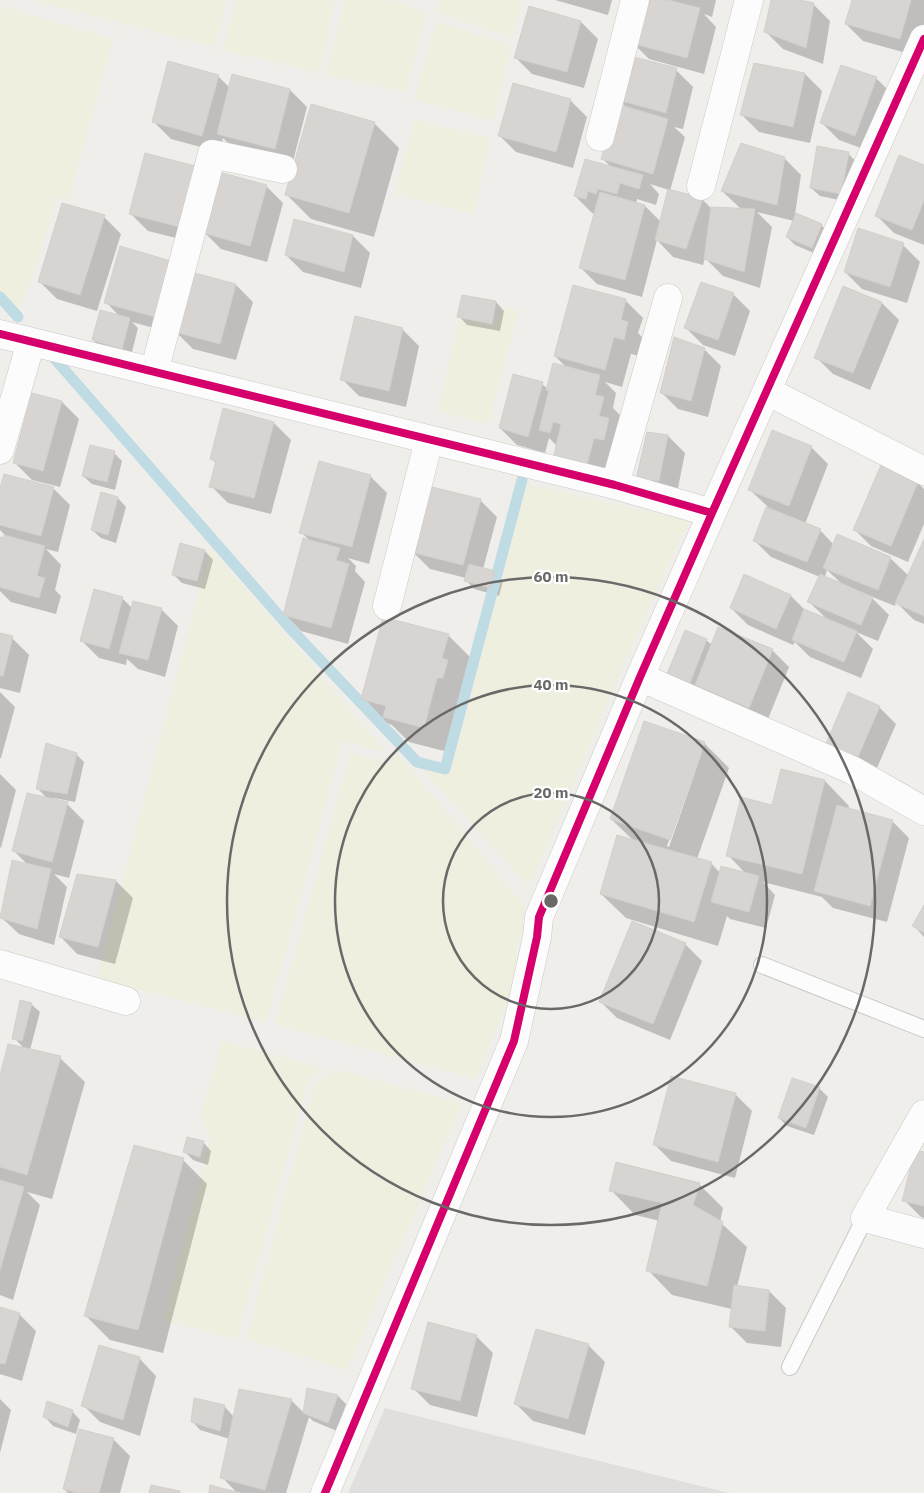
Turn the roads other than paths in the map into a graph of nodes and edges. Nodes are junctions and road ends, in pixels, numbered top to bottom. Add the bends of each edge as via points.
1 (635, 0) edge
2 (749, 0) edge
3 (924, 39) edge
4 (600, 137) dead end
5 (282, 169) dead end
6 (701, 186) dead end
7 (668, 298) dead end
8 (0, 334) edge
9 (30, 342) junction
10 (154, 372) junction
11 (767, 391) junction
12 (429, 440) junction
13 (0, 450) edge
14 (924, 471) edge
15 (615, 485) junction
16 (712, 513) junction
17 (387, 606) dead end
18 (640, 677) junction
19 (924, 811) edge
20 (0, 964) edge
21 (762, 965) dead end
22 (126, 1001) dead end
23 (924, 1029) edge
24 (924, 1114) edge
25 (866, 1218) junction
26 (924, 1234) edge
27 (790, 1367) dead end
28 (325, 1493) edge

1 - 4 street
2 - 6 street
3 - 11 street
5 - 10 street via 212,154
7 - 15 street
8 - 9 street
9 - 10 street
9 - 13 street
10 - 12 street
11 - 14 street
11 - 16 street
12 - 15 street
12 - 17 street
15 - 16 street
16 - 18 street
18 - 19 street via 852,770
18 - 28 street via 539,918 514,1041
20 - 22 street
21 - 23 lane
24 - 25 street
25 - 26 street
25 - 27 lane

